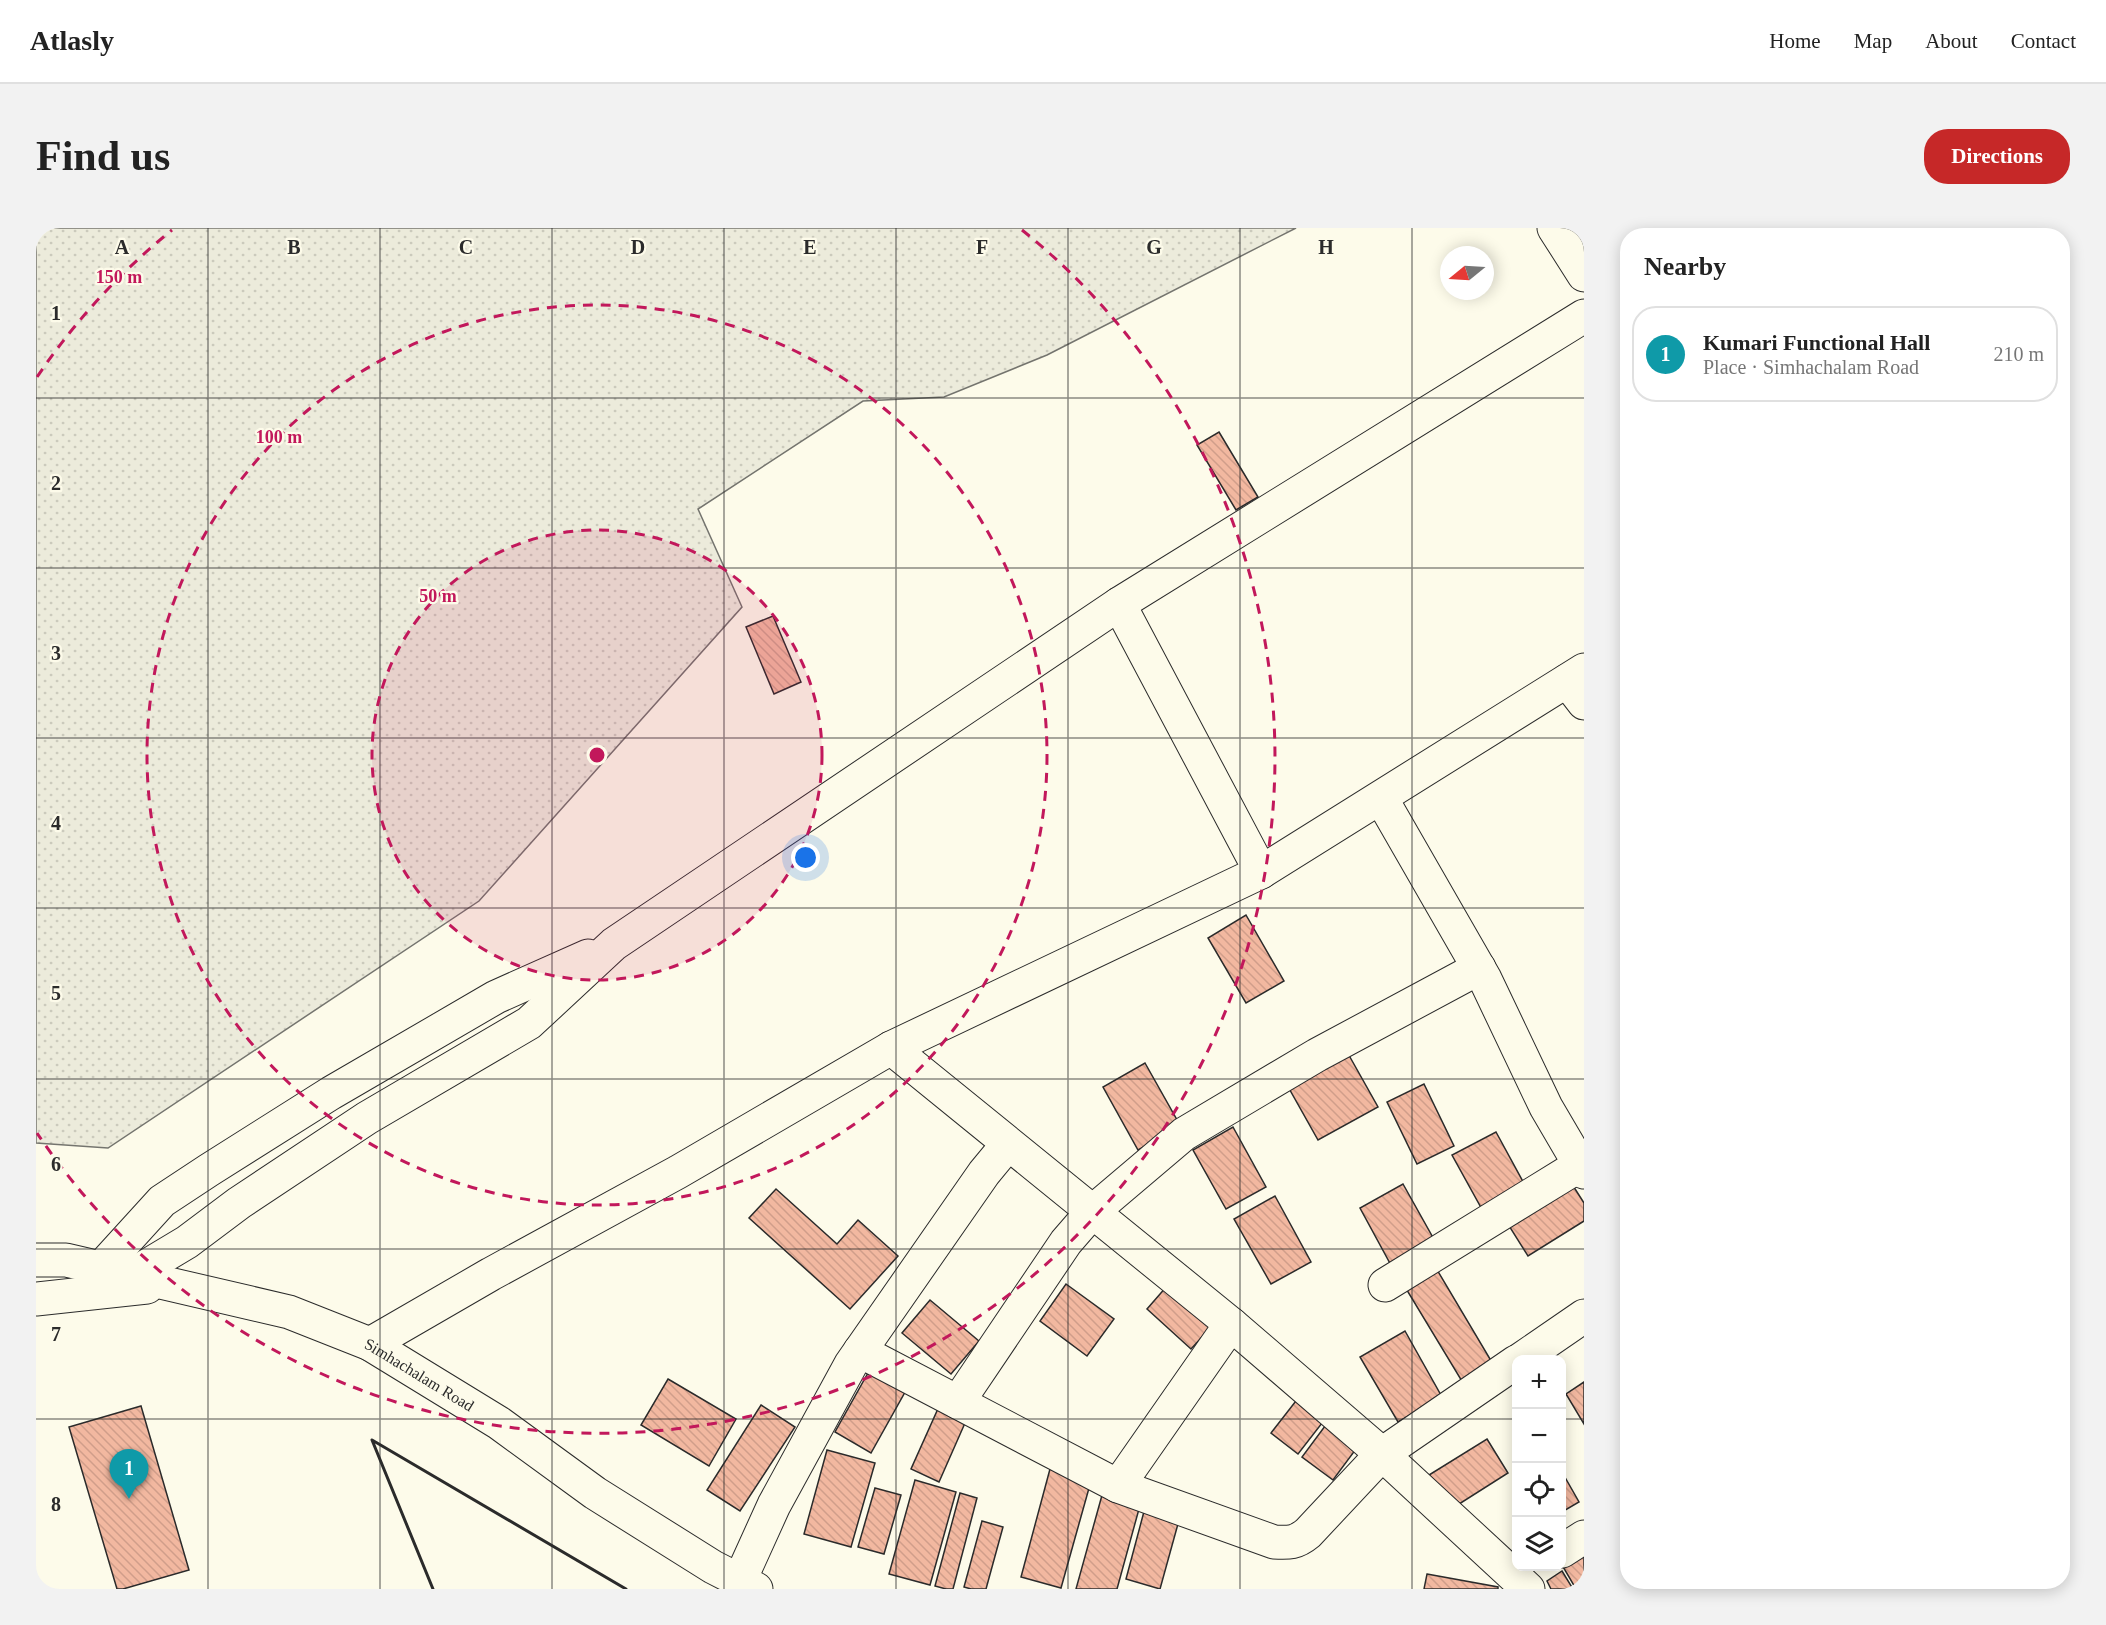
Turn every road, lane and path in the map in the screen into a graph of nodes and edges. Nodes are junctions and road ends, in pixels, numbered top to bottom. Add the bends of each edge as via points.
1 (1554, 228) edge
2 (1584, 275) edge
3 (1584, 316) edge
4 (1119, 604) junction
5 (1578, 685) edge
6 (1381, 798) junction
7 (1261, 872) junction
8 (614, 944) junction
9 (1479, 968) junction
10 (891, 1048) junction
11 (1008, 1144) junction
12 (1582, 1168) edge
13 (1092, 1212) junction
14 (36, 1260) edge
15 (101, 1269) junction
16 (132, 1275) junction
17 (169, 1284) junction
18 (1385, 1285) dead end
19 (36, 1299) edge
20 (1584, 1316) edge
21 (1231, 1324) junction
22 (370, 1344) junction
23 (860, 1352) junction
24 (1527, 1355) edge
25 (1512, 1365) edge
26 (958, 1402) junction
27 (1382, 1454) junction
28 (1118, 1486) junction
29 (1584, 1537) edge
30 (1566, 1548) edge
31 (1528, 1579) edge
32 (748, 1585) edge

1 - 2 street
3 - 4 street
4 - 7 street
4 - 8 street
5 - 6 street
6 - 7 street
6 - 9 street
7 - 10 street
8 - 15 street via 496,997 312,1105 162,1201
8 - 16 street via 529,1023 367,1118 187,1242
9 - 12 street via 1546,1107
9 - 13 street via 1317,1055 1184,1134
10 - 11 street
10 - 22 street
11 - 13 street
11 - 23 street
12 - 18 street
13 - 21 street
13 - 26 street via 1066,1242
14 - 15 street via 66,1260
15 - 16 street
16 - 17 street
17 - 19 street, Simhachalam Road
17 - 22 street, Simhachalam Road via 289,1312
20 - 24 street
21 - 27 street
21 - 28 street
22 - 32 street, Simhachalam Road via 499,1424 594,1493
23 - 26 street
23 - 32 street via 774,1505
25 - 27 street
26 - 28 street
27 - 28 street via 1308,1533 1291,1544 1274,1542
27 - 31 street
29 - 30 street

